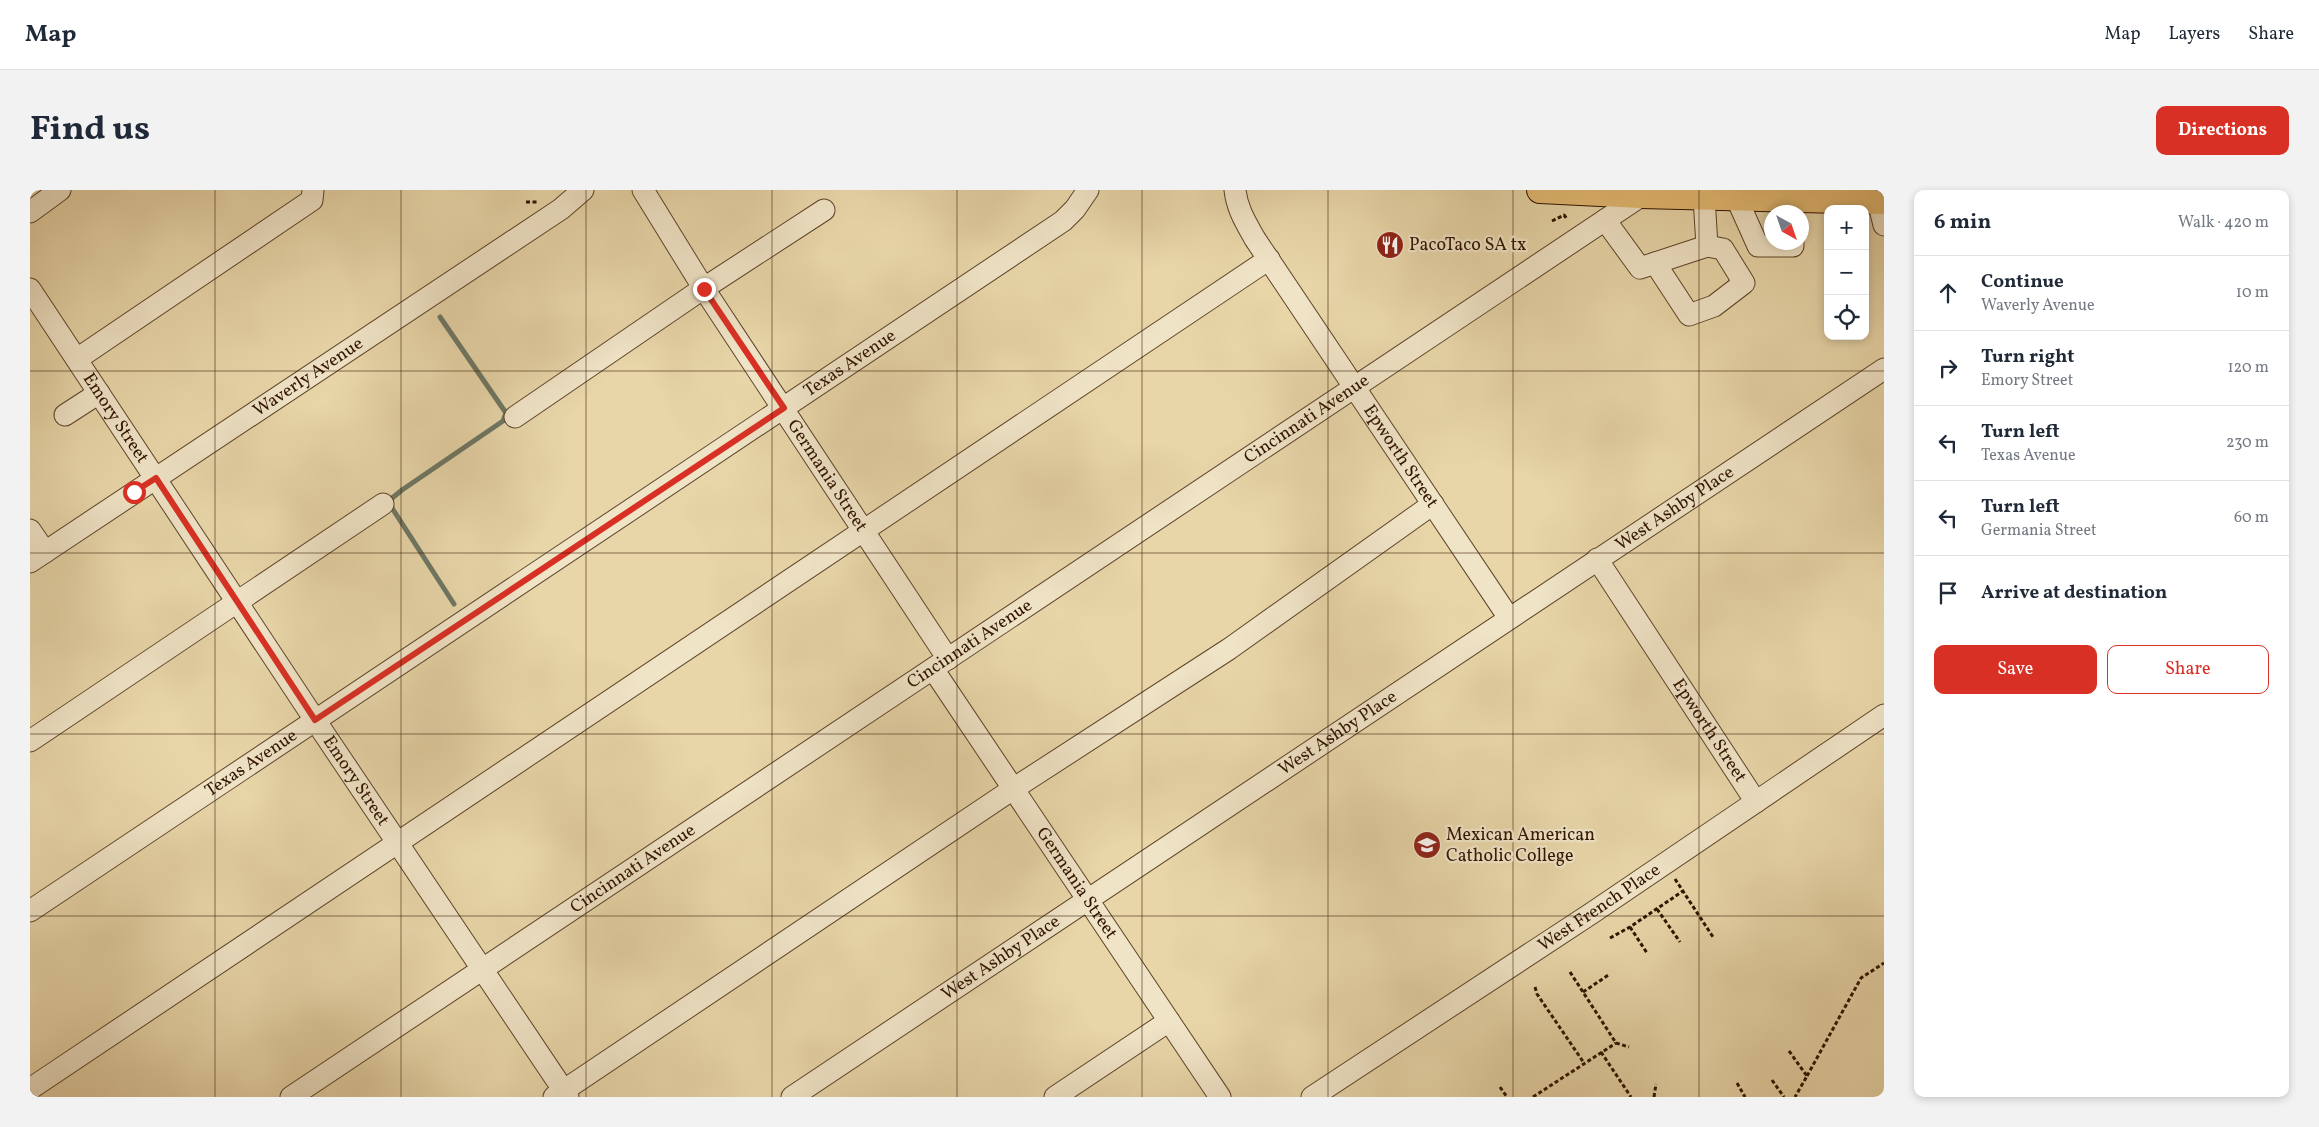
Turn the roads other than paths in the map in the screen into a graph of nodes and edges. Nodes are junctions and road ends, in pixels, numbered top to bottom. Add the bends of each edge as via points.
1 (60, 190) edge
2 (313, 190) edge
3 (583, 190) edge
4 (643, 190) edge
5 (1088, 190) edge
6 (1235, 190) edge
7 (1540, 190) edge
8 (1572, 191) edge
9 (1645, 192) edge
10 (1704, 197) junction
11 (1736, 197) junction
12 (1789, 205) edge
13 (1809, 206) edge
14 (1882, 209) edge
15 (824, 210) dead end
16 (30, 212) edge
17 (1605, 220) junction
18 (1707, 246) junction
19 (1764, 246) edge
20 (1269, 259) junction
21 (1655, 263) junction
22 (30, 289) edge
23 (704, 289) junction
24 (76, 359) junction
25 (1884, 369) edge
26 (1354, 386) junction
27 (99, 393) junction
28 (784, 408) junction
29 (65, 415) dead end
30 (515, 417) dead end
31 (156, 478) junction
32 (383, 504) dead end
33 (1433, 504) junction
34 (30, 530) edge
35 (863, 530) junction
36 (37, 557) edge
37 (1597, 559) junction
38 (237, 601) junction
39 (1509, 618) junction
40 (941, 664) junction
41 (1884, 715) edge
42 (315, 720) junction
43 (30, 741) edge
44 (1013, 789) junction
45 (1756, 802) junction
46 (398, 843) junction
47 (1087, 900) junction
48 (30, 911) edge
49 (482, 969) junction
50 (1169, 1021) junction
51 (30, 1089) edge
52 (562, 1095) edge
53 (292, 1097) edge
54 (792, 1097) edge
55 (1056, 1097) edge
56 (1220, 1097) edge
57 (1312, 1097) edge

1 - 16 street
2 - 24 street via 312,200
3 - 31 street, Waverly Avenue via 561,209
4 - 23 street, Germania Street
5 - 28 street, Texas Avenue via 1063,221
6 - 20 street, Epworth Street via 1241,214
7 - 8 main road
8 - 9 main road
9 - 10 main road
9 - 17 street, Cincinnati Avenue
10 - 11 main road
10 - 18 street
11 - 12 main road
11 - 19 street via 1758,246
13 - 14 main road
15 - 23 street
17 - 21 street via 1640,268
17 - 26 street, Cincinnati Avenue
18 - 21 street
18 - 21 street via 1723,249 1744,283 1714,306 1689,314
20 - 26 street, Epworth Street
20 - 35 street
22 - 24 street, Emory Street
23 - 28 street, Germania Street
23 - 30 street
24 - 27 street, Emory Street
25 - 37 street, West Ashby Place
26 - 33 street, Epworth Street
26 - 40 street, Cincinnati Avenue
27 - 29 street
27 - 31 street, Emory Street
28 - 35 street, Germania Street
28 - 42 street, Texas Avenue
31 - 36 street, Waverly Avenue
31 - 38 street, Emory Street
32 - 38 street
33 - 39 street, Epworth Street
33 - 44 street via 1228,649
34 - 36 street
35 - 40 street, Germania Street
35 - 46 street
37 - 39 street, West Ashby Place
37 - 45 street, Epworth Street
38 - 42 street, Emory Street
38 - 43 street
39 - 47 street, West Ashby Place
40 - 44 street, Germania Street
40 - 49 street, Cincinnati Avenue
41 - 45 street, West French Place
42 - 46 street, Emory Street
42 - 48 street, Texas Avenue
44 - 47 street, Germania Street
44 - 52 street
45 - 57 street, West French Place
46 - 49 street, Emory Street
46 - 51 street
47 - 50 street, Germania Street
47 - 54 street, West Ashby Place
49 - 52 street, Emory Street
49 - 53 street, Cincinnati Avenue
50 - 55 street
50 - 56 street, Germania Street

